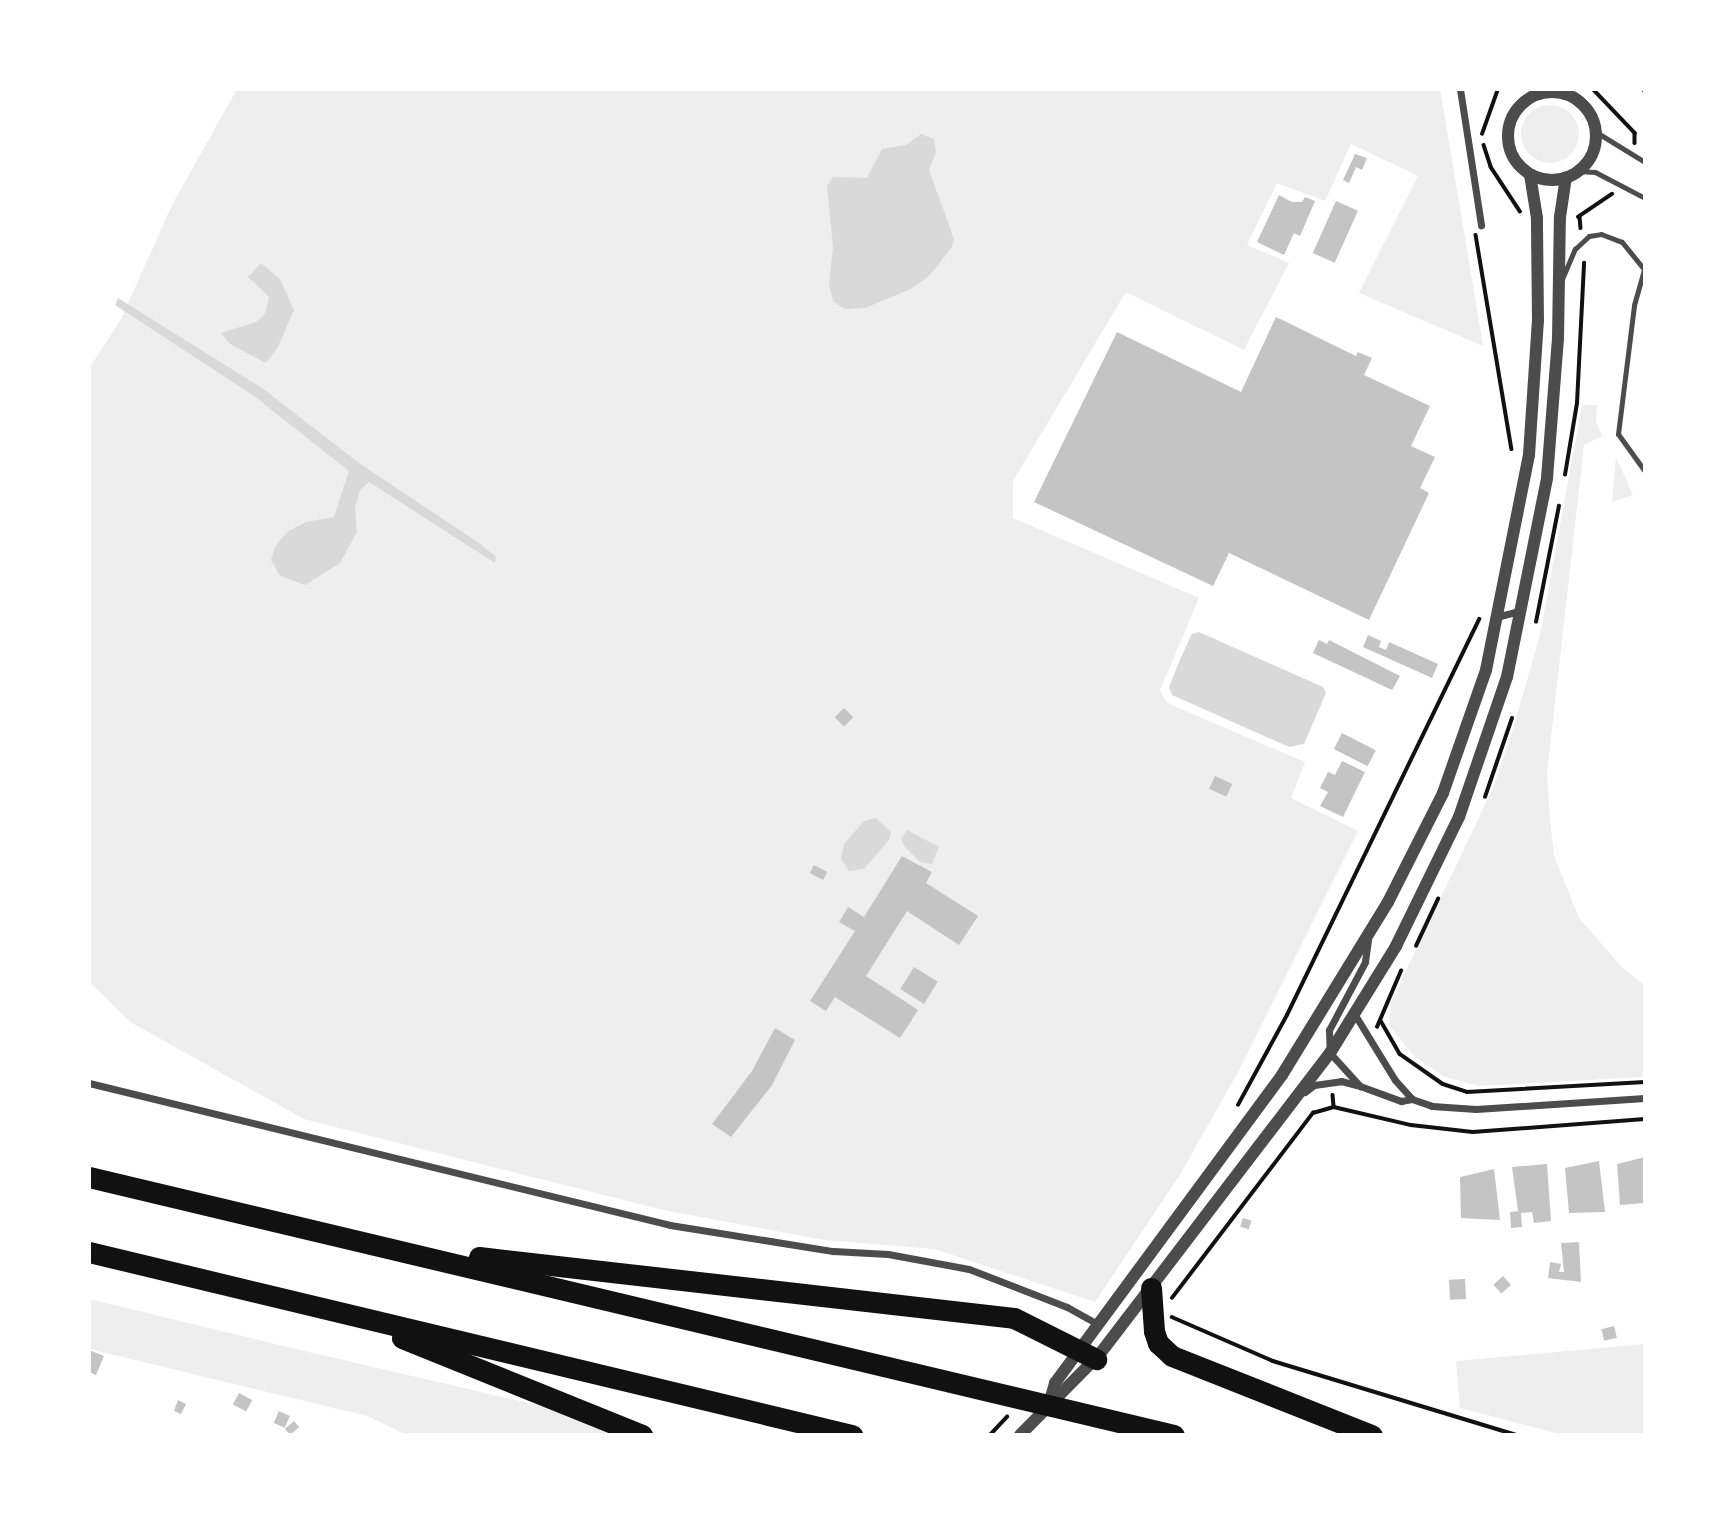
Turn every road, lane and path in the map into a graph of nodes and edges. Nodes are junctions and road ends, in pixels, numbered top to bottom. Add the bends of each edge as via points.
1 (1460, 89) edge
2 (1498, 89) edge
3 (1555, 90) edge
4 (1530, 93) edge
5 (1596, 132) junction
6 (1482, 139) dead end
7 (1645, 162) edge
8 (1572, 174) junction
9 (1530, 175) junction
10 (1645, 198) edge
11 (1481, 225) joint
12 (1644, 267) edge
13 (1559, 281) junction
14 (1513, 463) dead end
15 (1644, 470) edge
16 (1522, 610) junction
17 (1481, 615) dead end
18 (1500, 616) junction
19 (1369, 932) junction
20 (1355, 1015) junction
21 (1381, 1021) dead end
22 (1330, 1054) junction
23 (1645, 1082) edge
24 (89, 1083) edge
25 (1360, 1086) junction
26 (1645, 1098) edge
27 (1412, 1099) junction
28 (1294, 1102) junction
29 (1239, 1103) dead end
30 (1645, 1119) edge
31 (89, 1177) edge
32 (387, 1247) junction
33 (89, 1252) edge
34 (1151, 1288) junction
35 (1168, 1302) dead end
36 (1161, 1312) dead end
37 (346, 1314) junction
38 (1100, 1325) junction
39 (1089, 1354) junction
40 (642, 1435) edge
41 (852, 1435) edge
42 (1020, 1435) edge
43 (1174, 1435) edge
44 (1372, 1435) edge
45 (1517, 1435) edge

1 - 11 street
2 - 6 path via 1483,123
3 - 4 street
3 - 5 street via 1584,106
4 - 9 street via 1518,107 1507,138 1517,164
5 - 7 lane
5 - 8 street via 1593,150
8 - 9 street via 1554,180
8 - 10 lane via 1595,172
8 - 13 street via 1560,218
9 - 18 street via 1537,218 1537,375 1517,532
11 - 14 path via 1476,231
12 - 13 lane via 1622,243 1601,234 1589,236 1574,249 1569,271
12 - 15 lane via 1634,305 1618,434
13 - 16 street via 1547,478
16 - 18 street
16 - 20 street via 1493,722 1459,817 1396,946
17 - 29 path via 1287,1016
18 - 19 street via 1475,708 1443,793 1407,869
19 - 22 street via 1365,962 1329,1030
19 - 38 street via 1256,1114
20 - 22 street
20 - 27 street via 1382,1063
21 - 23 path via 1400,1054 1443,1084 1467,1092
22 - 25 street
22 - 28 street
24 - 38 street via 670,1225 969,1269 1067,1307
25 - 27 street via 1401,1101
25 - 28 street via 1341,1081 1314,1085
26 - 27 street via 1454,1110
28 - 34 street
30 - 35 path via 1473,1132 1411,1125 1334,1107 1313,1114
31 - 32 highway
32 - 39 highway via 1014,1318
32 - 43 highway
33 - 37 highway
34 - 39 street
34 - 44 highway via 1154,1331 1158,1343 1172,1356
36 - 45 path via 1273,1361
37 - 40 highway
37 - 41 highway
38 - 39 street
39 - 42 street via 1055,1384 1049,1404

